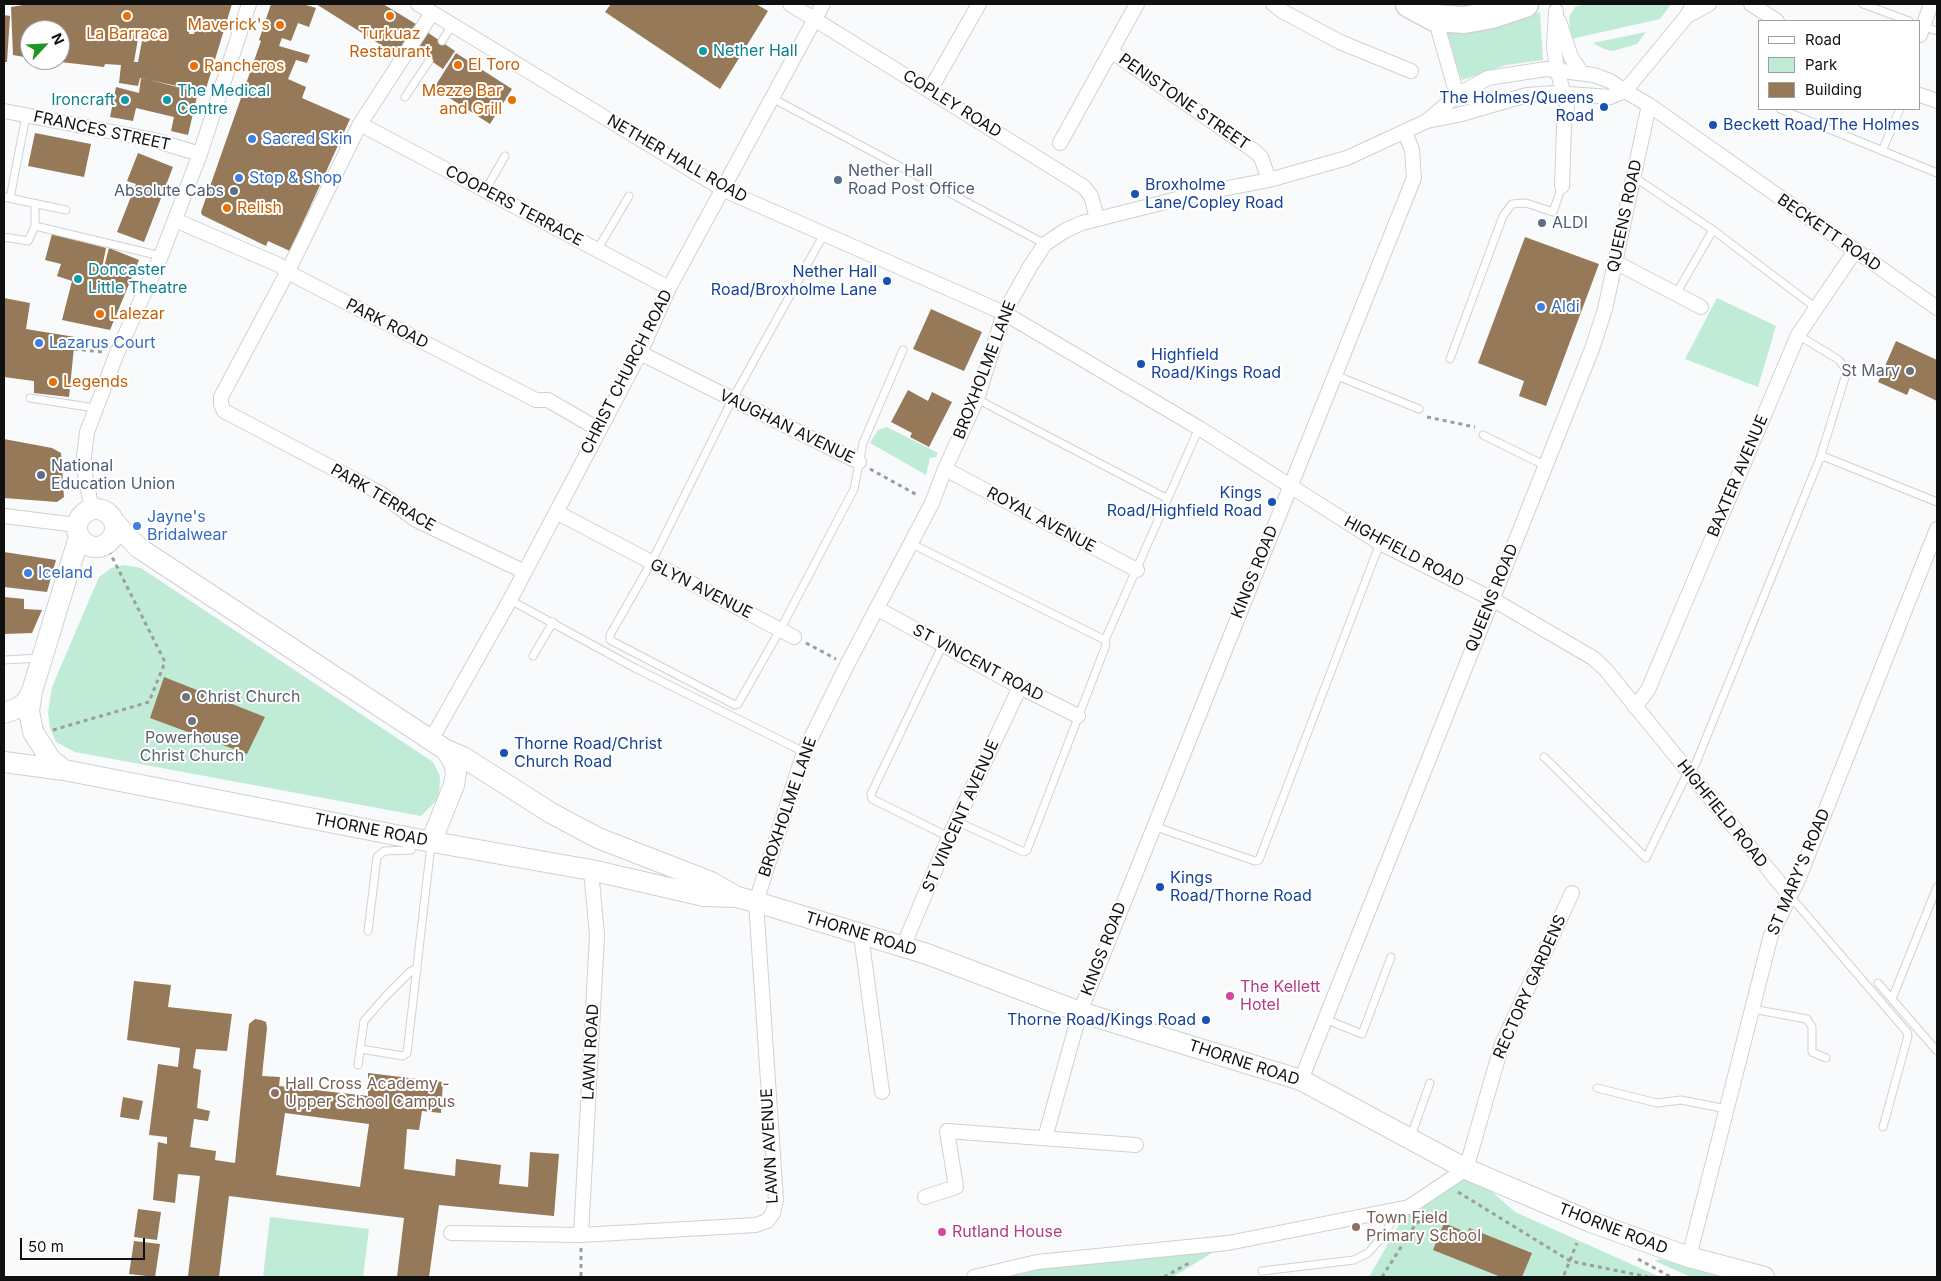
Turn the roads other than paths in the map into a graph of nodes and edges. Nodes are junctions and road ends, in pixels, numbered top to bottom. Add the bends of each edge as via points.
1 (249, 4) edge
2 (418, 4) edge
3 (790, 4) edge
4 (823, 4) edge
5 (980, 4) edge
6 (1137, 4) edge
7 (1273, 4) edge
8 (1409, 4) edge
9 (1525, 4) edge
10 (1694, 4) edge
11 (1709, 4) edge
12 (1751, 4) edge
13 (1863, 4) edge
14 (1931, 4) edge
15 (1555, 7) edge
16 (432, 13) junction
17 (1686, 17) junction
18 (814, 18) junction
19 (1435, 18) junction
20 (1775, 20) edge
21 (1906, 20) edge
22 (452, 25) junction
23 (1921, 29) edge
24 (1937, 31) edge
25 (442, 41) dead end
26 (1111, 51) junction
27 (429, 61) dead end
28 (1553, 69) junction
29 (1411, 71) dead end
30 (1580, 72) junction
31 (930, 90) junction
32 (1625, 91) junction
33 (1560, 93) junction
34 (1457, 95) junction
35 (1921, 95) edge
36 (405, 97) dead end
37 (772, 98) junction
38 (1937, 101) edge
39 (1498, 102) junction
40 (1650, 105) junction
41 (1782, 110) edge
42 (1900, 110) edge
43 (4, 111) edge
44 (26, 116) junction
45 (1427, 121) junction
46 (360, 124) junction
47 (1405, 132) junction
48 (1060, 144) dead end
49 (1882, 151) junction
50 (200, 154) junction
51 (505, 156) dead end
52 (1937, 173) edge
53 (1633, 176) junction
54 (1269, 180) junction
55 (1562, 186) joint
56 (724, 190) junction
57 (485, 191) junction
58 (629, 196) dead end
59 (7, 197) edge
60 (35, 205) junction
61 (66, 210) dead end
62 (1097, 218) junction
63 (175, 220) junction
64 (35, 226) junction
65 (1713, 230) junction
66 (824, 234) junction
67 (4, 237) edge
68 (1045, 244) junction
69 (597, 250) junction
70 (1855, 251) junction
71 (161, 256) junction
72 (1615, 262) junction
73 (288, 271) junction
74 (669, 288) junction
75 (1676, 294) junction
76 (1701, 307) dead end
77 (1816, 308) junction
78 (1937, 308) edge
79 (1004, 314) junction
80 (1798, 335) junction
81 (902, 350) dead end
82 (640, 353) junction
83 (1450, 359) dead end
84 (1335, 375) junction
85 (30, 398) dead end
86 (976, 399) junction
87 (732, 400) junction
88 (95, 408) junction
89 (1419, 409) road end
90 (1199, 428) junction
91 (598, 429) junction
92 (1483, 435) road end
93 (1820, 458) junction
94 (858, 462) junction
95 (1546, 466) junction
96 (944, 469) junction
97 (1289, 487) junction
98 (1166, 498) junction
99 (1937, 502) edge
100 (92, 510) junction
101 (556, 512) junction
102 (4, 516) edge
103 (114, 522) junction
104 (1937, 528) edge
105 (78, 531) junction
106 (912, 544) junction
107 (1380, 544) junction
108 (651, 563) junction
109 (1137, 570) junction
110 (524, 572) junction
111 (1492, 599) junction
112 (510, 600) junction
113 (878, 609) junction
114 (553, 622) junction
115 (780, 630) junction
116 (794, 637) road end
117 (1105, 640) junction
118 (943, 644) junction
119 (534, 656) dead end
120 (42, 658) junction
121 (4, 660) edge
122 (1020, 687) junction
123 (32, 691) junction
124 (1635, 707) junction
125 (4, 713) edge
126 (1078, 716) junction
127 (438, 745) junction
128 (804, 752) junction
129 (1544, 757) dead end
130 (4, 762) edge
131 (64, 770) junction
132 (1690, 774) junction
133 (956, 822) junction
134 (1152, 826) junction
135 (949, 837) junction
136 (424, 840) junction
137 (591, 870) junction
138 (1937, 888) edge
139 (1572, 893) dead end
140 (1790, 896) junction
141 (746, 899) junction
142 (368, 931) dead end
143 (861, 935) junction
144 (904, 947) junction
145 (1391, 957) dead end
146 (417, 969) junction
147 (1878, 983) dead end
148 (1892, 999) junction
149 (1752, 1009) junction
150 (1080, 1012) junction
151 (1325, 1019) junction
152 (361, 1049) junction
153 (1937, 1051) edge
154 (1826, 1058) dead end
155 (358, 1065) dead end
156 (1301, 1080) junction
157 (1430, 1083) dead end
158 (1597, 1088) dead end
159 (882, 1092) dead end
160 (1727, 1109) junction
161 (1882, 1127) dead end
162 (1046, 1138) junction
163 (1410, 1139) junction
164 (1136, 1145) dead end
165 (1466, 1170) junction
166 (925, 1198) dead end
167 (1399, 1210) junction
168 (451, 1234) dead end
169 (581, 1235) junction
170 (1689, 1257) junction
171 (1262, 1271) dead end
172 (974, 1277) edge
173 (1764, 1277) edge

1 - 50 street
2 - 16 street, NETHER HALL ROAD
3 - 18 street, COPLEY ROAD
4 - 18 street, CHRIST CHURCH ROAD
5 - 31 street
6 - 26 street
7 - 29 street via 1340,42
8 - 19 highway
9 - 19 highway via 1464,20
10 - 17 street
11 - 17 street
12 - 20 street
13 - 21 lane
14 - 23 street
15 - 28 street
15 - 30 street via 1570,56
16 - 22 street, NETHER HALL ROAD
16 - 46 street
17 - 32 street
18 - 31 street, COPLEY ROAD
18 - 37 street, CHRIST CHURCH ROAD
19 - 34 street
22 - 25 lane
22 - 56 street, NETHER HALL ROAD
23 - 24 lane
26 - 48 street
26 - 54 street, PENISTONE STREET via 1253,150 1261,157
27 - 36 lane
28 - 30 street, BECKETT ROAD
28 - 33 street
28 - 34 street, BECKETT ROAD via 1488,78
30 - 32 street, BECKETT ROAD via 1610,81
31 - 62 street, COPLEY ROAD via 1084,187 1091,196
32 - 33 street via 1610,97
32 - 40 street, BECKETT ROAD
33 - 39 street
33 - 55 street via 1567,106
34 - 39 street
34 - 45 street, BECKETT ROAD
35 - 38 street
37 - 56 street, CHRIST CHURCH ROAD
37 - 68 lane
39 - 45 street
40 - 53 street, QUEENS ROAD
40 - 70 street, BECKETT ROAD
41 - 49 lane
42 - 49 lane
43 - 44 street, FRANCES STREET
44 - 50 street, FRANCES STREET via 154,140
44 - 59 lane
45 - 47 street, BROXHOLME LANE
46 - 57 street, COOPERS TERRACE
46 - 73 street
47 - 54 street, BROXHOLME LANE via 1347,158
47 - 84 street, KINGS ROAD via 1412,150 1414,178
49 - 52 lane
50 - 63 street
51 - 57 lane
53 - 65 lane
53 - 72 street, QUEENS ROAD
54 - 62 street, BROXHOLME LANE
55 - 83 lane via 1553,212 1526,203 1512,204 1503,216
56 - 66 street, NETHER HALL ROAD
56 - 74 street, CHRIST CHURCH ROAD
57 - 69 street, COOPERS TERRACE
58 - 69 lane
59 - 60 lane
60 - 61 lane
60 - 64 lane
62 - 68 street, BROXHOLME LANE via 1066,230
63 - 71 street
63 - 73 street, PARK ROAD
64 - 67 lane via 28,242
64 - 71 lane
65 - 75 lane
65 - 77 lane
66 - 79 street, NETHER HALL ROAD
66 - 87 lane
68 - 79 street, BROXHOLME LANE
69 - 74 street, COOPERS TERRACE
70 - 77 street, BAXTER AVENUE
70 - 78 street, BECKETT ROAD
71 - 88 street
72 - 75 street
72 - 95 street, QUEENS ROAD via 1592,349
73 - 91 street, PARK ROAD via 536,400 548,400
73 - 110 street, PARK TERRACE via 221,396 220,404 224,411 380,493 416,520
74 - 82 street, CHRIST CHURCH ROAD
75 - 76 street
77 - 80 street, BAXTER AVENUE
79 - 86 street, BROXHOLME LANE
79 - 90 street, HIGHFIELD ROAD
80 - 93 lane via 1838,360 1847,371
80 - 124 street, BAXTER AVENUE via 1648,690
81 - 94 lane
82 - 87 street, VAUGHAN AVENUE
82 - 91 street, CHRIST CHURCH ROAD
84 - 89 lane
84 - 97 street, KINGS ROAD
85 - 88 lane
86 - 96 street, BROXHOLME LANE
86 - 98 lane
87 - 94 street, VAUGHAN AVENUE
87 - 108 lane
88 - 100 street via 87,432 83,464
90 - 97 street, HIGHFIELD ROAD
90 - 98 lane
91 - 101 street, CHRIST CHURCH ROAD
92 - 95 lane
93 - 99 lane
93 - 132 lane
94 - 115 lane via 854,489
95 - 111 street, QUEENS ROAD
96 - 106 street, BROXHOLME LANE
96 - 109 street, ROYAL AVENUE
97 - 107 street, HIGHFIELD ROAD
97 - 134 street, KINGS ROAD
98 - 109 lane
100 - 103 street via 106,512
100 - 105 street via 83,514
101 - 108 street, GLYN AVENUE
101 - 110 street, CHRIST CHURCH ROAD
102 - 105 street
103 - 105 street via 114,535 100,547 88,546
103 - 127 street, THORNE ROAD via 139,548
104 - 140 street, ST MARY'S ROAD
105 - 120 street
106 - 113 street, BROXHOLME LANE
106 - 117 lane
107 - 111 street, HIGHFIELD ROAD
107 - 134 lane via 1258,860
108 - 115 street, GLYN AVENUE
108 - 115 lane via 610,640 735,706
109 - 117 lane
110 - 112 street, CHRIST CHURCH ROAD
111 - 124 street, HIGHFIELD ROAD via 1593,658 1606,669
111 - 151 street, QUEENS ROAD
112 - 114 lane
112 - 127 street, CHRIST CHURCH ROAD
113 - 118 street, ST VINCENT ROAD
113 - 128 street, BROXHOLME LANE
114 - 119 lane
114 - 128 lane via 635,668
115 - 116 street, GLYN AVENUE
117 - 126 lane via 1106,645
118 - 122 street, ST VINCENT ROAD
118 - 135 lane via 871,794 872,799
120 - 121 lane
120 - 123 street
122 - 126 street, ST VINCENT ROAD
122 - 133 street, ST VINCENT AVENUE
123 - 125 street via 26,702
123 - 131 street via 29,711 35,735 51,760
124 - 132 street, HIGHFIELD ROAD
126 - 133 lane via 1027,850 1024,852
127 - 136 street via 454,763 456,773 454,786
127 - 141 street, THORNE ROAD via 598,838
128 - 141 street, BROXHOLME LANE
129 - 132 lane via 1646,858
130 - 131 street, THORNE ROAD
131 - 136 street, THORNE ROAD
132 - 140 street, HIGHFIELD ROAD
133 - 135 street, ST VINCENT AVENUE
134 - 150 street, KINGS ROAD
135 - 144 street, ST VINCENT AVENUE
136 - 137 street, THORNE ROAD
136 - 142 lane via 411,850 384,851 377,856
136 - 146 lane
137 - 141 street, THORNE ROAD via 704,896
137 - 169 street, LAWN ROAD via 597,935
138 - 148 lane
139 - 165 street, RECTORY GARDENS via 1502,1044
140 - 149 street, ST MARY'S ROAD via 1771,935
140 - 161 lane via 1907,1032
141 - 143 street, THORNE ROAD
141 - 169 street, LAWN AVENUE via 776,1200 773,1213 767,1221 756,1225
143 - 144 street, THORNE ROAD
143 - 159 street
144 - 150 street, THORNE ROAD
145 - 151 lane via 1362,1034
146 - 152 lane via 391,990 364,1021
146 - 152 lane via 407,1053 403,1056
147 - 148 lane
148 - 153 lane
149 - 154 lane via 1806,1019 1812,1027 1812,1052
149 - 160 street, ST MARY'S ROAD
150 - 156 street, THORNE ROAD
150 - 162 street, KINGS ROAD
151 - 156 street, QUEENS ROAD
152 - 155 lane
156 - 163 street, THORNE ROAD
157 - 163 lane
158 - 160 lane via 1657,1103 1681,1100
160 - 170 street, ST MARY'S ROAD
162 - 164 street
162 - 166 street via 947,1130 956,1187
163 - 165 street, THORNE ROAD
165 - 167 street via 1409,1207
165 - 170 street, THORNE ROAD via 1591,1222
167 - 171 lane via 1382,1237 1368,1252 1354,1260
167 - 172 street via 1228,1243 1037,1262
168 - 169 street, LAWN AVENUE
170 - 173 street, THORNE ROAD

